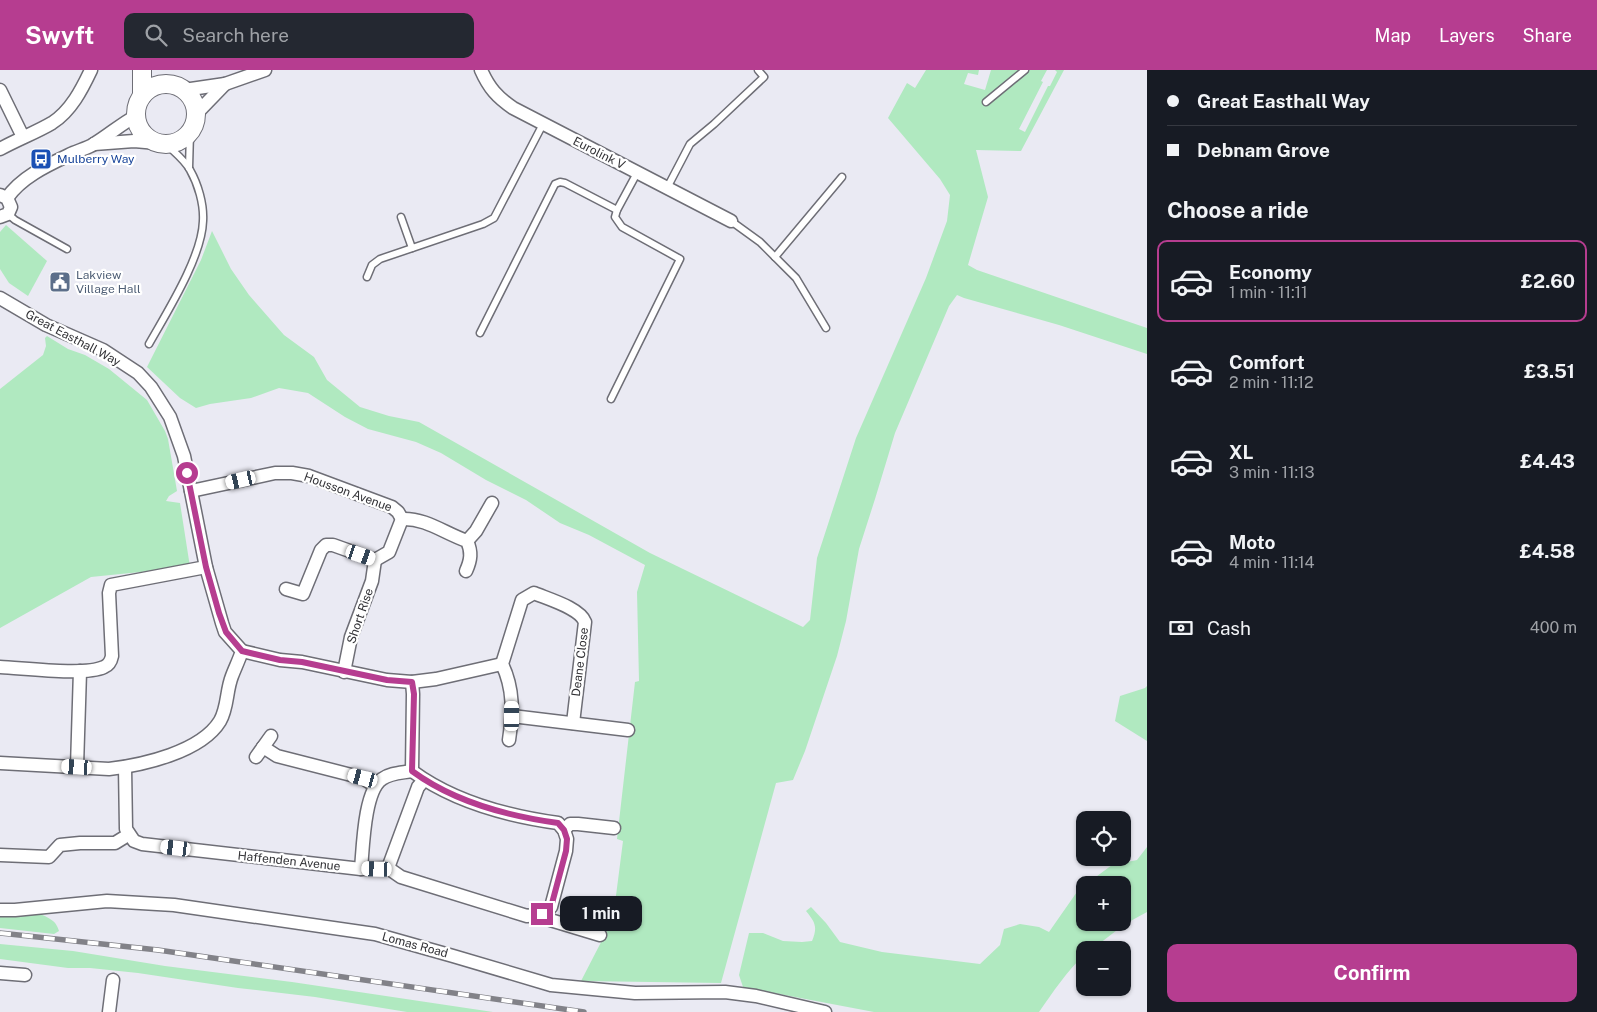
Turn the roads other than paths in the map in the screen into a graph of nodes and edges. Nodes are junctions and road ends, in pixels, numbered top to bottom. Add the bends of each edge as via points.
1 (91, 70) edge
2 (142, 70) edge
3 (162, 70) edge
4 (265, 70) edge
5 (481, 70) edge
6 (758, 70) edge
7 (1025, 70) edge
8 (226, 84) junction
9 (180, 88) junction
10 (0, 90) edge
11 (142, 96) junction
12 (986, 102) dead end
13 (196, 114) junction
14 (136, 116) junction
15 (543, 124) junction
16 (190, 132) junction
17 (23, 137) junction
18 (94, 144) junction
19 (162, 144) junction
20 (0, 149) edge
21 (189, 168) junction
22 (637, 173) junction
23 (842, 177) dead end
24 (667, 188) junction
25 (4, 196) edge
26 (617, 210) junction
27 (4, 215) edge
28 (401, 217) dead end
29 (731, 221) joint
30 (412, 248) junction
31 (67, 249) dead end
32 (775, 257) junction
33 (367, 277) dead end
34 (0, 298) edge
35 (826, 328) dead end
36 (480, 333) dead end
37 (149, 344) dead end
38 (612, 399) dead end
39 (190, 491) junction
40 (492, 503) dead end
41 (402, 519) junction
42 (467, 541) junction
43 (375, 560) junction
44 (206, 567) junction
45 (466, 571) dead end
46 (286, 589) dead end
47 (242, 651) junction
48 (502, 664) junction
49 (0, 667) edge
50 (80, 671) junction
51 (344, 672) junction
52 (412, 682) junction
53 (512, 716) junction
54 (573, 723) junction
55 (628, 730) dead end
56 (271, 736) dead end
57 (508, 740) dead end
58 (0, 763) edge
59 (77, 767) junction
60 (125, 767) junction
61 (412, 771) junction
62 (424, 780) junction
63 (375, 786) junction
64 (614, 828) dead end
65 (564, 830) junction
66 (128, 835) junction
67 (0, 855) edge
68 (388, 868) junction
69 (361, 869) junction
70 (0, 910) edge
71 (542, 914) junction
72 (600, 935) dead end
73 (0, 973) edge
74 (25, 975) dead end
75 (114, 980) dead end
76 (109, 1012) edge
77 (825, 1012) edge

1 - 17 street via 62,114 52,123
2 - 11 street
3 - 9 street
4 - 8 street
5 - 15 street, Eurolink V via 499,99
6 - 24 lane via 764,77 690,144
7 - 12 lane
8 - 9 street
8 - 13 street
9 - 11 street via 166,84 148,90
9 - 13 street via 195,105
10 - 17 street
11 - 14 street
13 - 16 street
14 - 18 street
14 - 19 street via 142,133
15 - 22 street, Eurolink V
15 - 30 lane via 494,218
16 - 19 street via 176,142
16 - 21 lane
17 - 20 street
18 - 19 street via 134,141
18 - 25 street via 29,177
19 - 21 lane
21 - 37 lane via 200,194 203,221 200,245
22 - 24 street, Eurolink V
22 - 26 lane
23 - 32 lane
24 - 29 street, Eurolink V
25 - 27 street via 11,207
26 - 36 lane via 565,184 554,184
26 - 38 lane via 615,217 622,226 680,259
27 - 31 lane
28 - 30 lane
29 - 32 lane
30 - 33 lane via 376,261
32 - 35 lane via 796,278
34 - 39 street, Great Easthall Way via 46,325 103,350 138,373 170,417 184,456
39 - 41 street, Housson Avenue via 275,473 292,473 325,481 392,506
39 - 44 street, Great Easthall Way
40 - 42 street
41 - 42 street, Housson Avenue via 421,520
41 - 43 street via 389,552
42 - 45 street via 470,561
43 - 46 street via 326,545 303,594
43 - 51 street, Short Rise via 372,582 352,637
44 - 47 street, Great Easthall Way via 226,632
44 - 50 street via 112,585 109,593 111,661 106,667
47 - 51 street
47 - 60 street via 232,676 225,709 212,730 200,741 170,755
48 - 52 street
48 - 53 street via 512,699
48 - 54 street, Deane Close via 518,610 527,596 534,593 583,616 585,630
49 - 50 street
50 - 59 street
51 - 52 street
52 - 61 street
53 - 54 street
53 - 57 street
54 - 55 street
56 - 63 street via 259,752 363,778
58 - 59 street
59 - 60 street
60 - 66 street via 125,824
61 - 62 street
61 - 63 street via 390,775
62 - 65 street via 493,810 558,823
62 - 68 street via 418,787
63 - 69 street via 368,802
64 - 65 street via 570,824
65 - 71 street via 566,851 551,907
66 - 67 street via 115,843 60,846 49,857
66 - 69 street, Haffenden Avenue via 142,844
68 - 69 street, Haffenden Avenue
68 - 71 street via 401,877 527,916
70 - 77 street, Lomas Road via 107,901 174,905 375,934 551,985 635,993 725,992
71 - 72 street via 547,919
73 - 74 street
75 - 76 street

